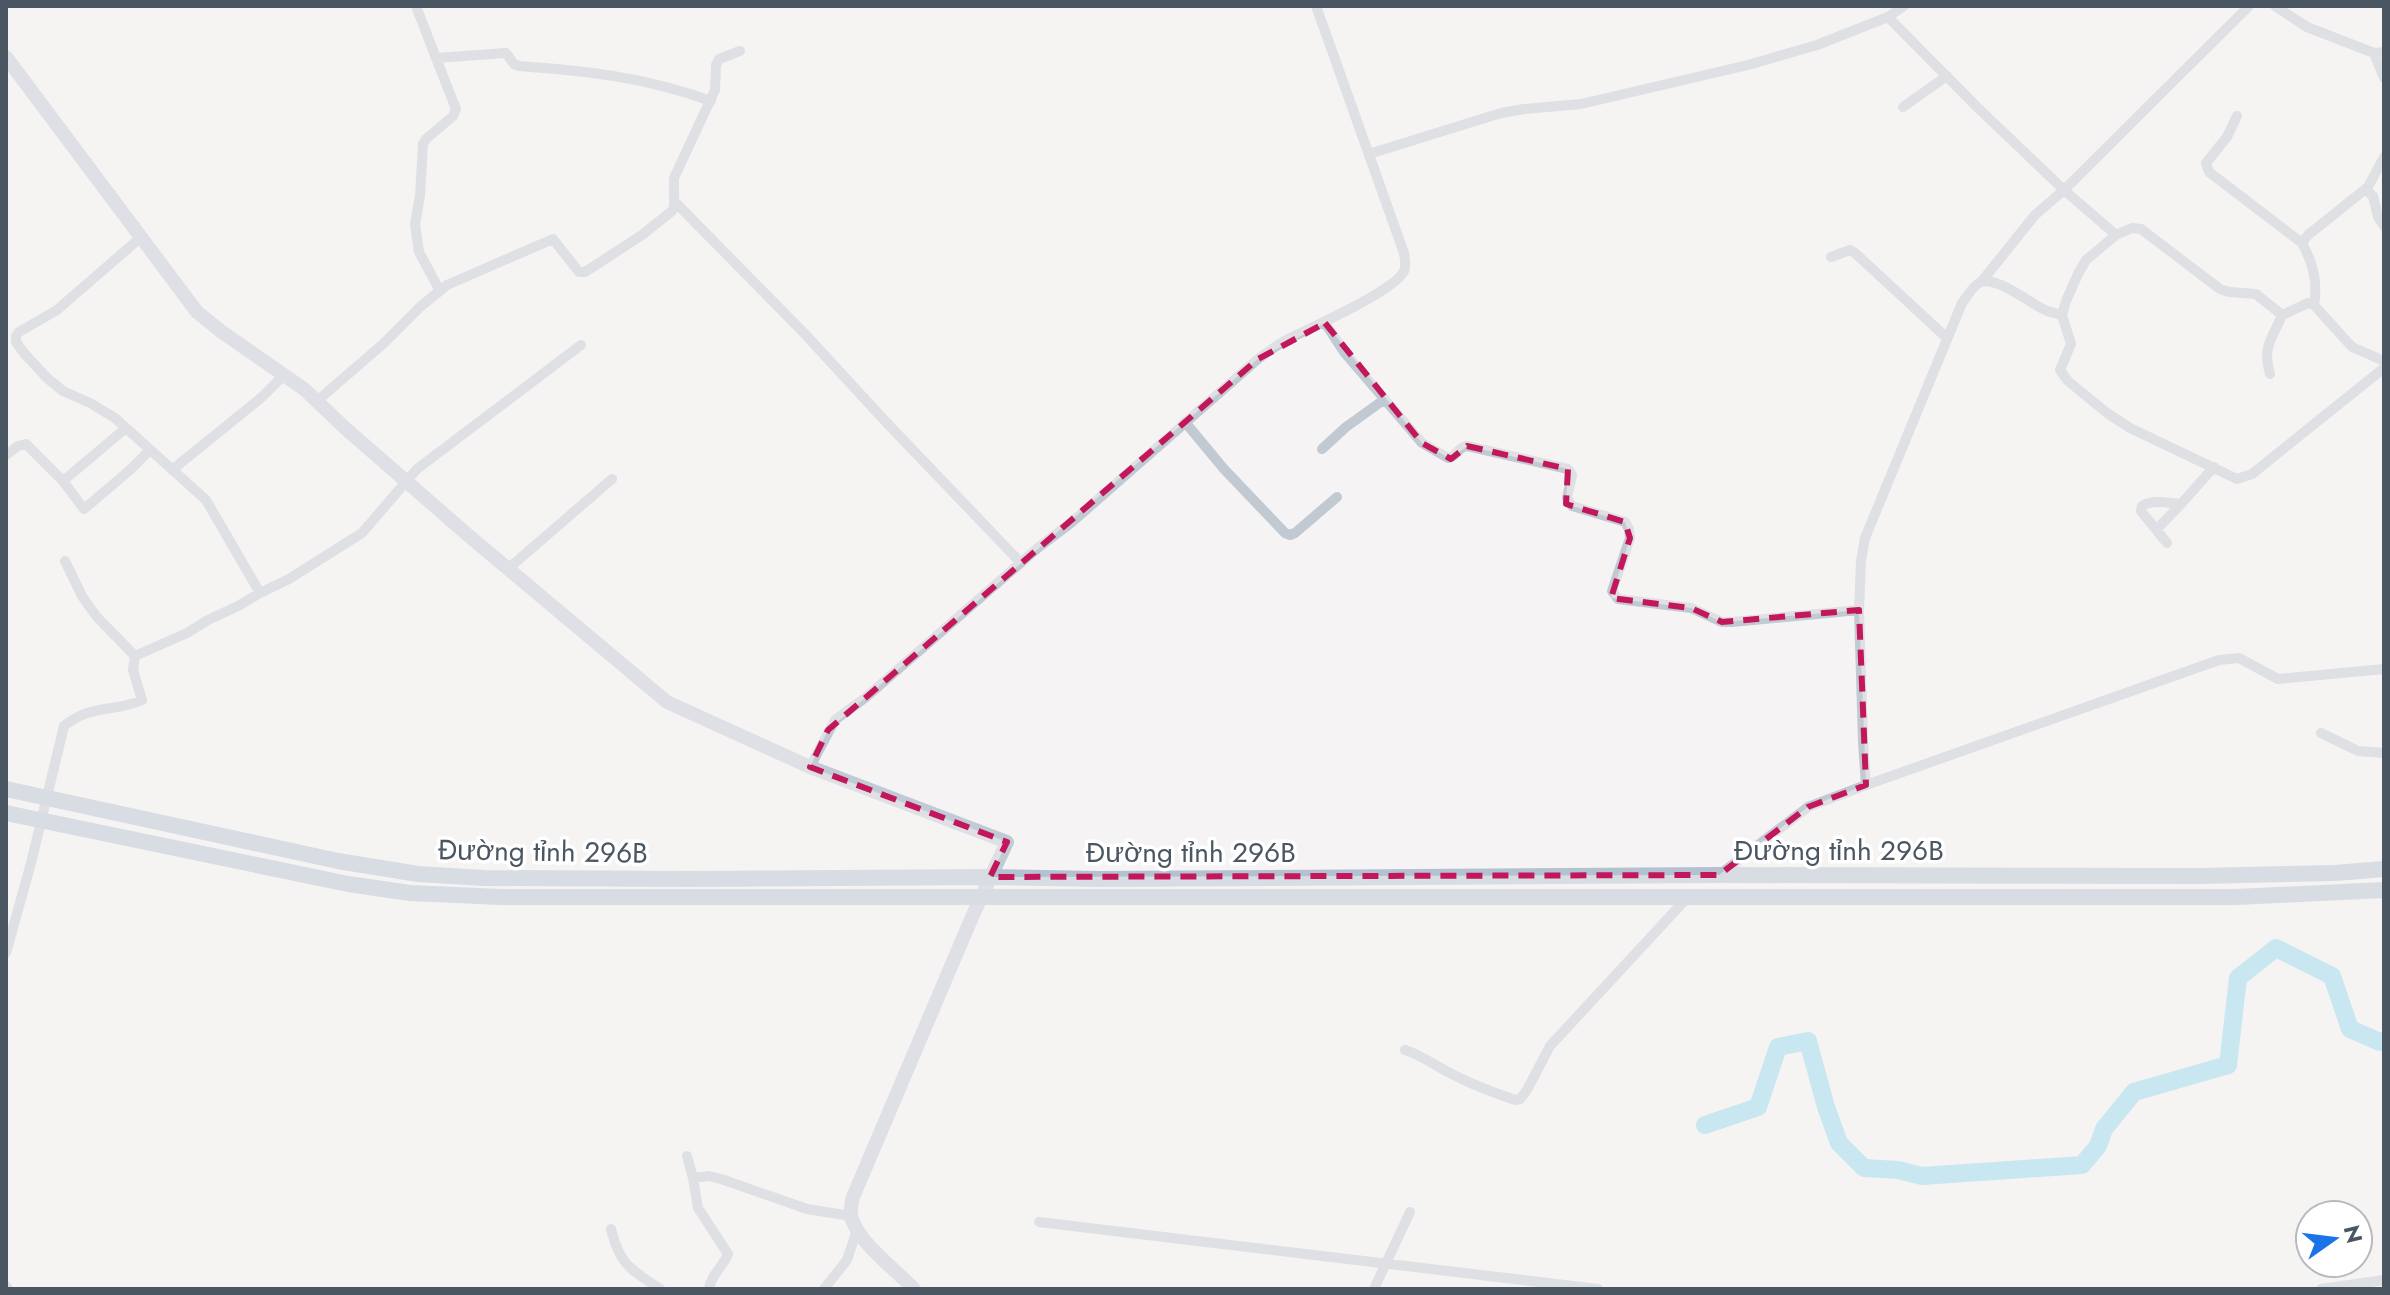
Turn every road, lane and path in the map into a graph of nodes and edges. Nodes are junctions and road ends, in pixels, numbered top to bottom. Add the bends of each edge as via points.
1 (416, 6) edge
2 (1316, 6) edge
3 (1904, 6) edge
4 (2249, 6) edge
5 (2275, 6) edge
6 (1888, 17) junction
7 (740, 51) dead end
8 (2379, 52) edge
9 (6, 57) edge
10 (436, 58) junction
11 (1947, 76) junction
12 (2384, 78) edge
13 (711, 101) junction
14 (1903, 107) dead end
15 (2237, 116) dead end
16 (1369, 154) junction
17 (2384, 157) edge
18 (2365, 189) junction
19 (2064, 190) junction
20 (675, 202) junction
21 (2384, 226) edge
22 (2116, 235) junction
23 (140, 238) junction
24 (2302, 243) junction
25 (1831, 257) dead end
26 (1982, 281) junction
27 (440, 291) junction
28 (2314, 305) junction
29 (2062, 315) junction
30 (2282, 315) junction
31 (1325, 323) junction
32 (1947, 338) junction
33 (581, 345) dead end
34 (2384, 361) edge
35 (2384, 368) edge
36 (2270, 374) dead end
37 (284, 375) junction
38 (1385, 399) junction
39 (317, 401) junction
40 (1185, 422) junction
41 (126, 428) junction
42 (1322, 449) dead end
43 (150, 450) junction
44 (6, 455) edge
45 (2214, 467) junction
46 (172, 470) junction
47 (612, 479) dead end
48 (406, 480) junction
49 (63, 481) junction
50 (1337, 497) dead end
51 (2181, 504) junction
52 (2156, 530) junction
53 (2167, 543) dead end
54 (65, 561) dead end
55 (1021, 563) junction
56 (509, 568) junction
57 (260, 593) junction
58 (1859, 610) junction
59 (135, 656) junction
60 (2384, 669) edge
61 (2321, 733) dead end
62 (2384, 753) edge
63 (810, 767) junction
64 (1866, 785) junction
65 (6, 789) edge
66 (46, 798) junction
67 (6, 813) edge
68 (39, 821) junction
69 (2384, 869) edge
70 (1719, 875) junction
71 (990, 877) junction
72 (2384, 890) edge
73 (982, 896) junction
74 (1687, 898) junction
75 (6, 953) edge
76 (1405, 1050) dead end
77 (687, 1156) dead end
78 (693, 1178) junction
79 (1410, 1212) dead end
80 (1039, 1222) dead end
81 (854, 1223) junction
82 (611, 1229) dead end
83 (1387, 1264) junction
84 (2384, 1280) edge
85 (660, 1289) edge
86 (709, 1289) edge
87 (824, 1289) edge
88 (914, 1289) edge
89 (1374, 1289) edge
90 (1598, 1289) edge
91 (2321, 1289) edge

1 - 10 street
2 - 16 street
3 - 6 street
4 - 19 street
5 - 8 street via 2307,27
6 - 11 street
6 - 16 street via 1748,65 1581,104 1501,113
7 - 13 street via 719,59
8 - 12 street
9 - 23 street
10 - 13 street via 506,53 519,66 641,80
10 - 27 street via 456,109 423,144 415,224 419,252
11 - 14 street
11 - 19 street
13 - 20 street via 674,178
15 - 24 street via 2206,163 2209,172
16 - 31 street via 1404,253 1404,272
17 - 18 street
18 - 21 street
18 - 24 street
19 - 22 street
19 - 26 street via 2035,215
20 - 27 street via 672,211 642,235 585,272 579,272 550,240
20 - 55 street
22 - 29 street via 2086,260
22 - 30 street via 2141,229 2220,289 2256,294
23 - 37 street via 197,312
23 - 41 street via 57,310 16,336 47,378
24 - 28 street via 2314,269
25 - 32 street via 1855,253
26 - 29 street
26 - 32 street via 1962,303
27 - 39 street
28 - 30 street
28 - 34 street via 2352,347
29 - 45 street via 2071,344 2061,374 2130,428
30 - 36 street via 2266,350
31 - 38 street
31 - 40 street via 1275,346
32 - 58 street via 1865,538
33 - 48 street
35 - 45 street via 2252,474 2237,479
37 - 39 street
37 - 46 street
38 - 42 street
38 - 58 street via 1422,443 1448,458 1467,446 1571,471 1567,498 1572,506 1625,522 1629,529 1612,591 1618,599 1691,608 1722,622
39 - 48 street
40 - 50 street via 1285,533 1295,533
40 - 55 street
41 - 43 street
41 - 49 street
43 - 46 street
43 - 49 street via 84,509
44 - 49 street via 26,444
45 - 51 street
46 - 57 street via 206,500
47 - 56 street
48 - 56 street
48 - 57 street via 362,533
51 - 52 street
51 - 52 street via 2142,506
52 - 53 street
54 - 59 street via 96,616
55 - 63 street via 835,720
56 - 63 street via 667,702
57 - 59 street
58 - 64 street
59 - 66 street via 133,670 142,700 95,709 64,726
60 - 64 street via 2278,679 2239,658 2219,660
61 - 62 street via 2358,751
63 - 71 street via 1007,842
64 - 70 street via 1808,807
65 - 66 main road, Đường tỉnh 296B
66 - 68 street
66 - 71 main road, Đường tỉnh 296B via 324,859 418,874
67 - 68 main road, Đường tỉnh 296B
68 - 73 main road, Đường tỉnh 296B via 410,893
68 - 75 street
69 - 70 main road, Đường tỉnh 296B via 2200,876
70 - 71 main road, Đường tỉnh 296B
71 - 73 street
72 - 74 main road, Đường tỉnh 296B via 2236,897
73 - 74 main road, Đường tỉnh 296B
73 - 81 street via 853,1197
74 - 76 street via 1550,1046 1520,1099 1484,1090
77 - 78 street
78 - 81 street via 721,1179
78 - 86 street via 698,1208 728,1254
79 - 83 street
80 - 83 street
81 - 87 street via 847,1260
81 - 88 street
82 - 85 street via 626,1265
83 - 89 street
83 - 90 street
84 - 91 street

